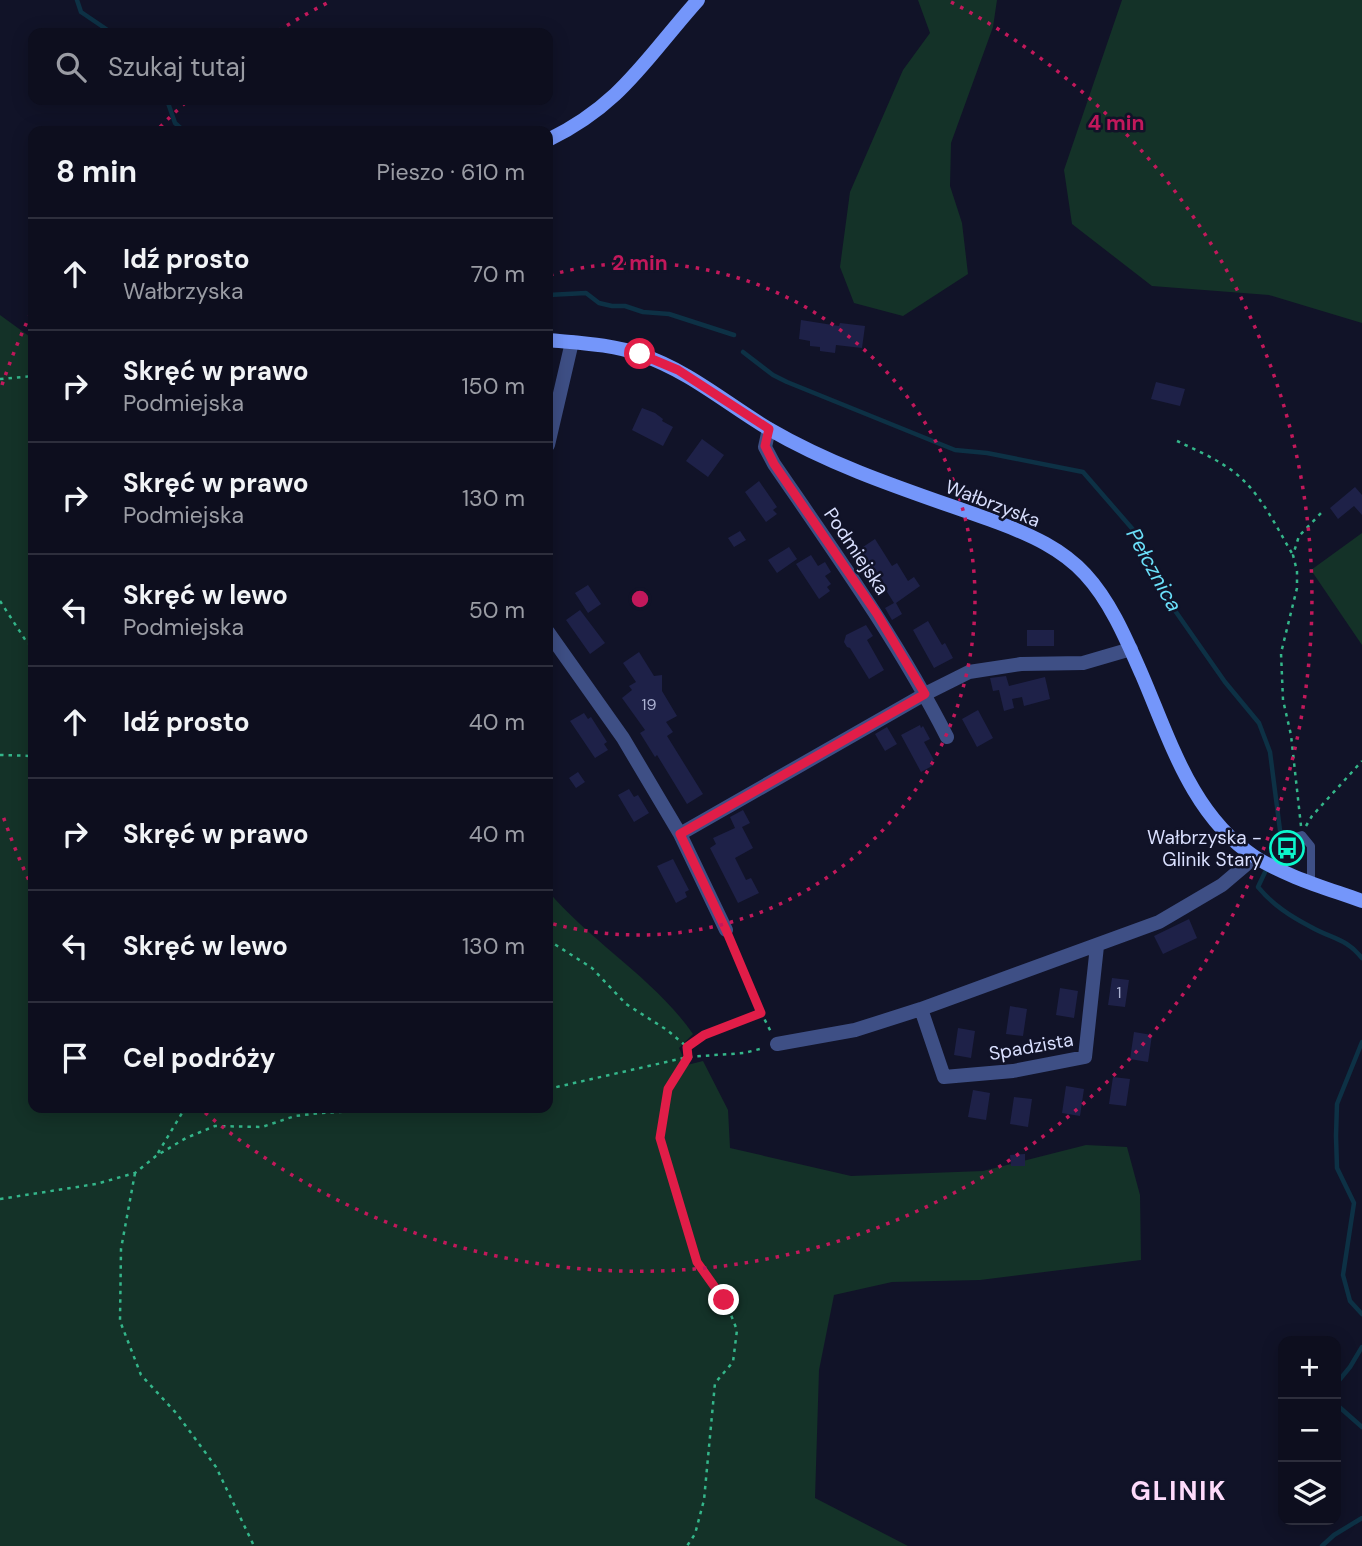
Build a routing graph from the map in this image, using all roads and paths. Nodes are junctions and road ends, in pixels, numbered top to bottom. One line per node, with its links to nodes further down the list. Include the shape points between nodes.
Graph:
1 (698, 0): 2 (main road, via 627,85 575,127)
2 (553, 138)
3 (553, 340): 4 (main road, Wałbrzyska)
4 (572, 342): 7 (street); 8 (main road, Wałbrzyska, via 640,354 678,370)
5 (28, 376): 6 (path)
6 (0, 379)
7 (553, 424)
8 (769, 429): 15 (main road, Wałbrzyska, via 832,461 1050,545 1094,585); 16 (street, Podmiejska, via 765,446 774,464 877,614)
9 (1177, 441): 11 (path, via 1240,477 1266,509)
10 (1323, 511): 11 (path, via 1299,536)
11 (1293, 555): 22 (path, via 1297,588 1281,653)
12 (0, 601): 14 (path)
13 (553, 639): 21 (street, via 623,738)
14 (28, 643)
15 (1131, 649): 16 (street, via 1083,663 1021,664 969,672); 23 (main road, Wałbrzyska, via 1200,802)
16 (925, 694): 17 (street, Podmiejska); 21 (street)
17 (947, 737)
18 (0, 755): 19 (path)
19 (28, 757)
20 (1362, 761): 22 (path, via 1311,816)
21 (680, 834): 27 (street)
22 (1302, 835): 24 (lane, via 1291,838); 25 (lane, via 1311,846)
23 (1257, 858): 24 (main road, Wałbrzyska); 29 (street, via 1223,885 1159,922)
24 (1279, 869): 25 (main road, Wałbrzyska)
25 (1311, 882): 26 (main road, Wałbrzyska)
26 (1362, 901)
27 (726, 930): 31 (path)
28 (553, 943): 33 (path, via 592,968 626,1004)
29 (1097, 946): 30 (street); 30 (street, Spadzista, via 1085,1058 944,1077)
30 (921, 1009): 32 (street, via 855,1030)
31 (761, 1013): 32 (path); 33 (path, via 704,1035)
32 (777, 1044): 34 (path, via 744,1053)
33 (687, 1047): 34 (path)
34 (688, 1057): 35 (path); 42 (path, via 668,1089 660,1138 697,1262 724,1300 737,1330 733,1362 715,1383 704,1500)
35 (553, 1088)
36 (182, 1113): 38 (path)
37 (321, 1113): 38 (path, via 262,1126 215,1126)
38 (156, 1156): 39 (path)
39 (135, 1173): 40 (path); 41 (path, via 121,1249 120,1321 141,1375 216,1467)
40 (0, 1199)
41 (254, 1546)
42 (687, 1546)

